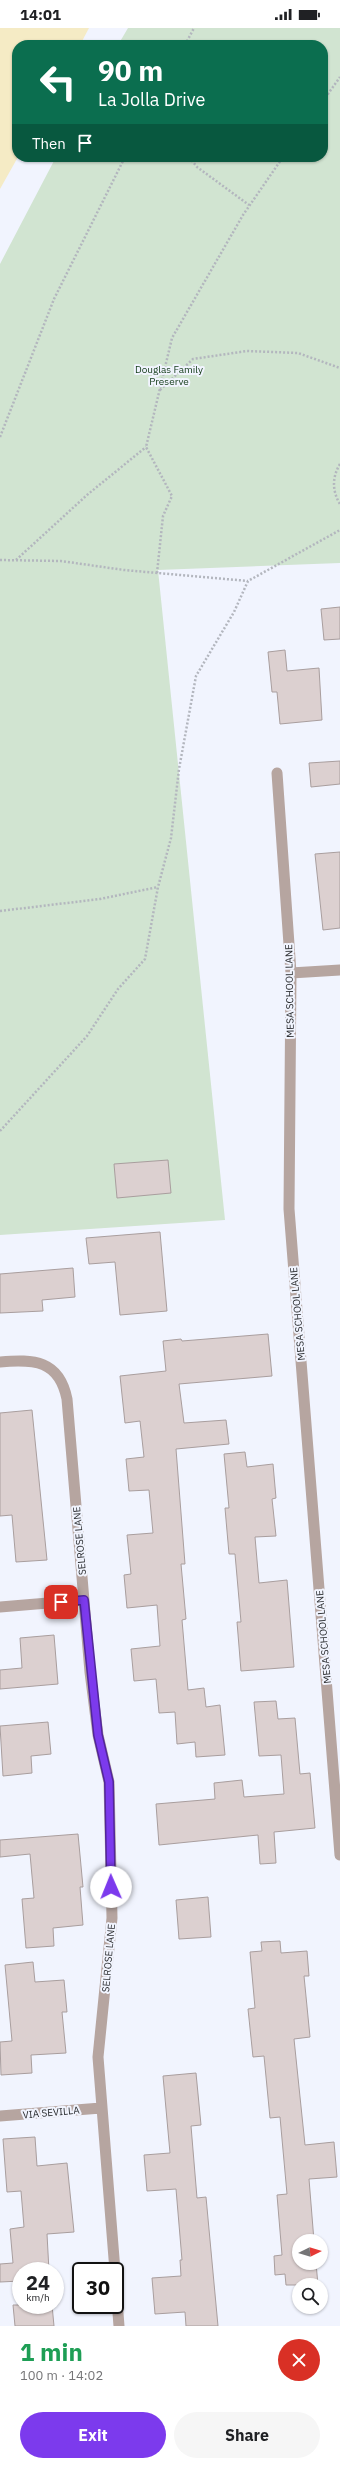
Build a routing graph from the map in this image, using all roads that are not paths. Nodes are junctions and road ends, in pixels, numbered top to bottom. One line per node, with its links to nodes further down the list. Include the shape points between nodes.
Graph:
1 (277, 773): 3 (street, MESA SCHOOL LANE)
2 (340, 970): 3 (street)
3 (291, 973): 7 (street, MESA SCHOOL LANE, via 289,1209)
4 (0, 1362): 5 (street, SELROSE LANE, via 32,1360 43,1364 60,1378 65,1388)
5 (84, 1600): 6 (street); 8 (street, SELROSE LANE, via 98,1735 109,1782 112,1918 98,2057)
6 (0, 1607)
7 (340, 1855)
8 (101, 2108): 9 (street, VIA SEVILLA); 10 (street, SELROSE LANE)
9 (0, 2116)
10 (114, 2262)
11 (118, 2314): 12 (street)
12 (119, 2326)

